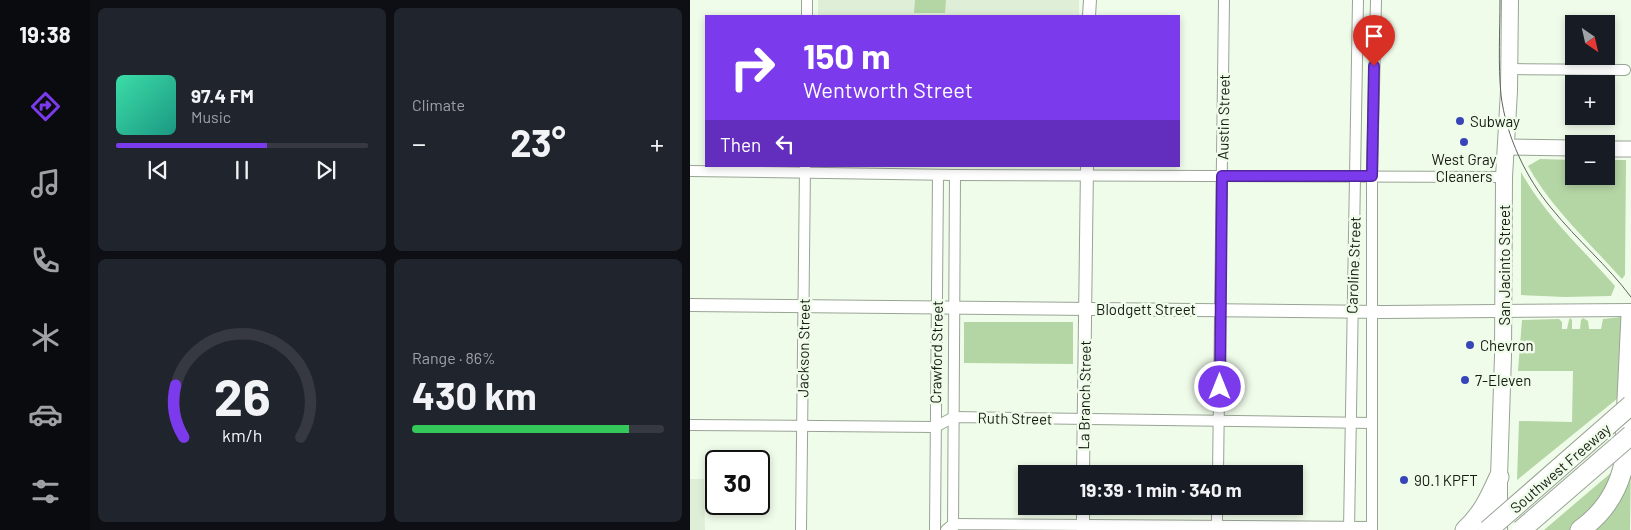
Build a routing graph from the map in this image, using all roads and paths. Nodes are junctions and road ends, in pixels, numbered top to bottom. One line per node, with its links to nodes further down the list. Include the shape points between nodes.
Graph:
1 (807, 0): 7 (street)
2 (1090, 0): 8 (street)
3 (1224, 0): 20 (street, Austin Street)
4 (1358, 0): 21 (street, Caroline Street)
5 (1376, 0): 22 (street, Caroline Street)
6 (1510, 0): 9 (main road, San Jacinto Street)
7 (807, 15)
8 (1089, 15)
9 (1509, 69): 10 (street); 11 (main road, San Jacinto Street)
10 (1625, 70)
11 (1506, 147): 12 (main road); 23 (main road, San Jacinto Street)
12 (1565, 148)
13 (1615, 149): 14 (main road)
14 (1631, 149)
15 (805, 170): 16 (street); 18 (street); 25 (street, Jackson Street)
16 (690, 171)
17 (1087, 171): 19 (street); 20 (street); 28 (street, La Branch Street)
18 (938, 175): 19 (street); 26 (street, Crawford Street)
19 (956, 175): 27 (street, Crawford Street)
20 (1222, 176): 21 (street); 29 (street, Austin Street)
21 (1355, 176): 22 (street); 32 (street, Caroline Street)
22 (1372, 176): 23 (street); 31 (street, Caroline Street)
23 (1504, 177): 33 (main road, San Jacinto Street)
24 (690, 305): 25 (street, Blodgett Street)
25 (804, 305): 26 (street, Blodgett Street); 42 (street, Jackson Street)
26 (936, 306): 27 (street, Blodgett Street); 43 (street, Crawford Street)
27 (955, 306): 28 (street, Blodgett Street); 36 (street, Crawford Street)
28 (1085, 309): 29 (street, Blodgett Street); 37 (street, La Branch Street)
29 (1220, 309): 32 (street, Blodgett Street); 38 (street, Austin Street)
30 (1631, 310): 33 (street, Blodgett Street)
31 (1372, 311): 32 (street, Blodgett Street); 33 (street, Blodgett Street); 40 (street, Caroline Street)
32 (1351, 312): 39 (street, Caroline Street)
33 (1504, 312): 47 (main road, San Jacinto Street)
34 (1631, 315): 60 (highway, via 1621,480 1606,507)
35 (1631, 406): 57 (highway, Southwest Freeway, bridge)
36 (954, 417): 37 (street, Ruth Street); 43 (street, Ruth Street); 50 (street, Crawford Street)
37 (1083, 419): 38 (street, Ruth Street); 45 (street, La Branch Street)
38 (1220, 421): 39 (street, Ruth Street); 46 (street, Austin Street)
39 (1350, 422): 40 (street, Ruth Street); 52 (street, Caroline Street)
40 (1372, 423): 53 (street, Caroline Street)
41 (690, 425): 42 (street, Ruth Street)
42 (802, 427): 43 (street, Ruth Street); 54 (street, Jackson Street)
43 (934, 427): 55 (street, Crawford Street)
44 (1631, 435): 59 (highway, Southwest Freeway, bridge)
45 (1083, 465)
46 (1218, 465)
47 (1499, 477): 56 (highway, via 1487,505); 58 (main road, San Jacinto Street)
48 (1217, 515): 51 (street)
49 (1083, 527): 50 (street); 51 (street)
50 (951, 528)
51 (1217, 528): 52 (street)
52 (1349, 528): 53 (street)
53 (1372, 528)
54 (801, 530)
55 (935, 530)
56 (1465, 530)
57 (1488, 530)
58 (1499, 530)
59 (1521, 530)
60 (1580, 530)

